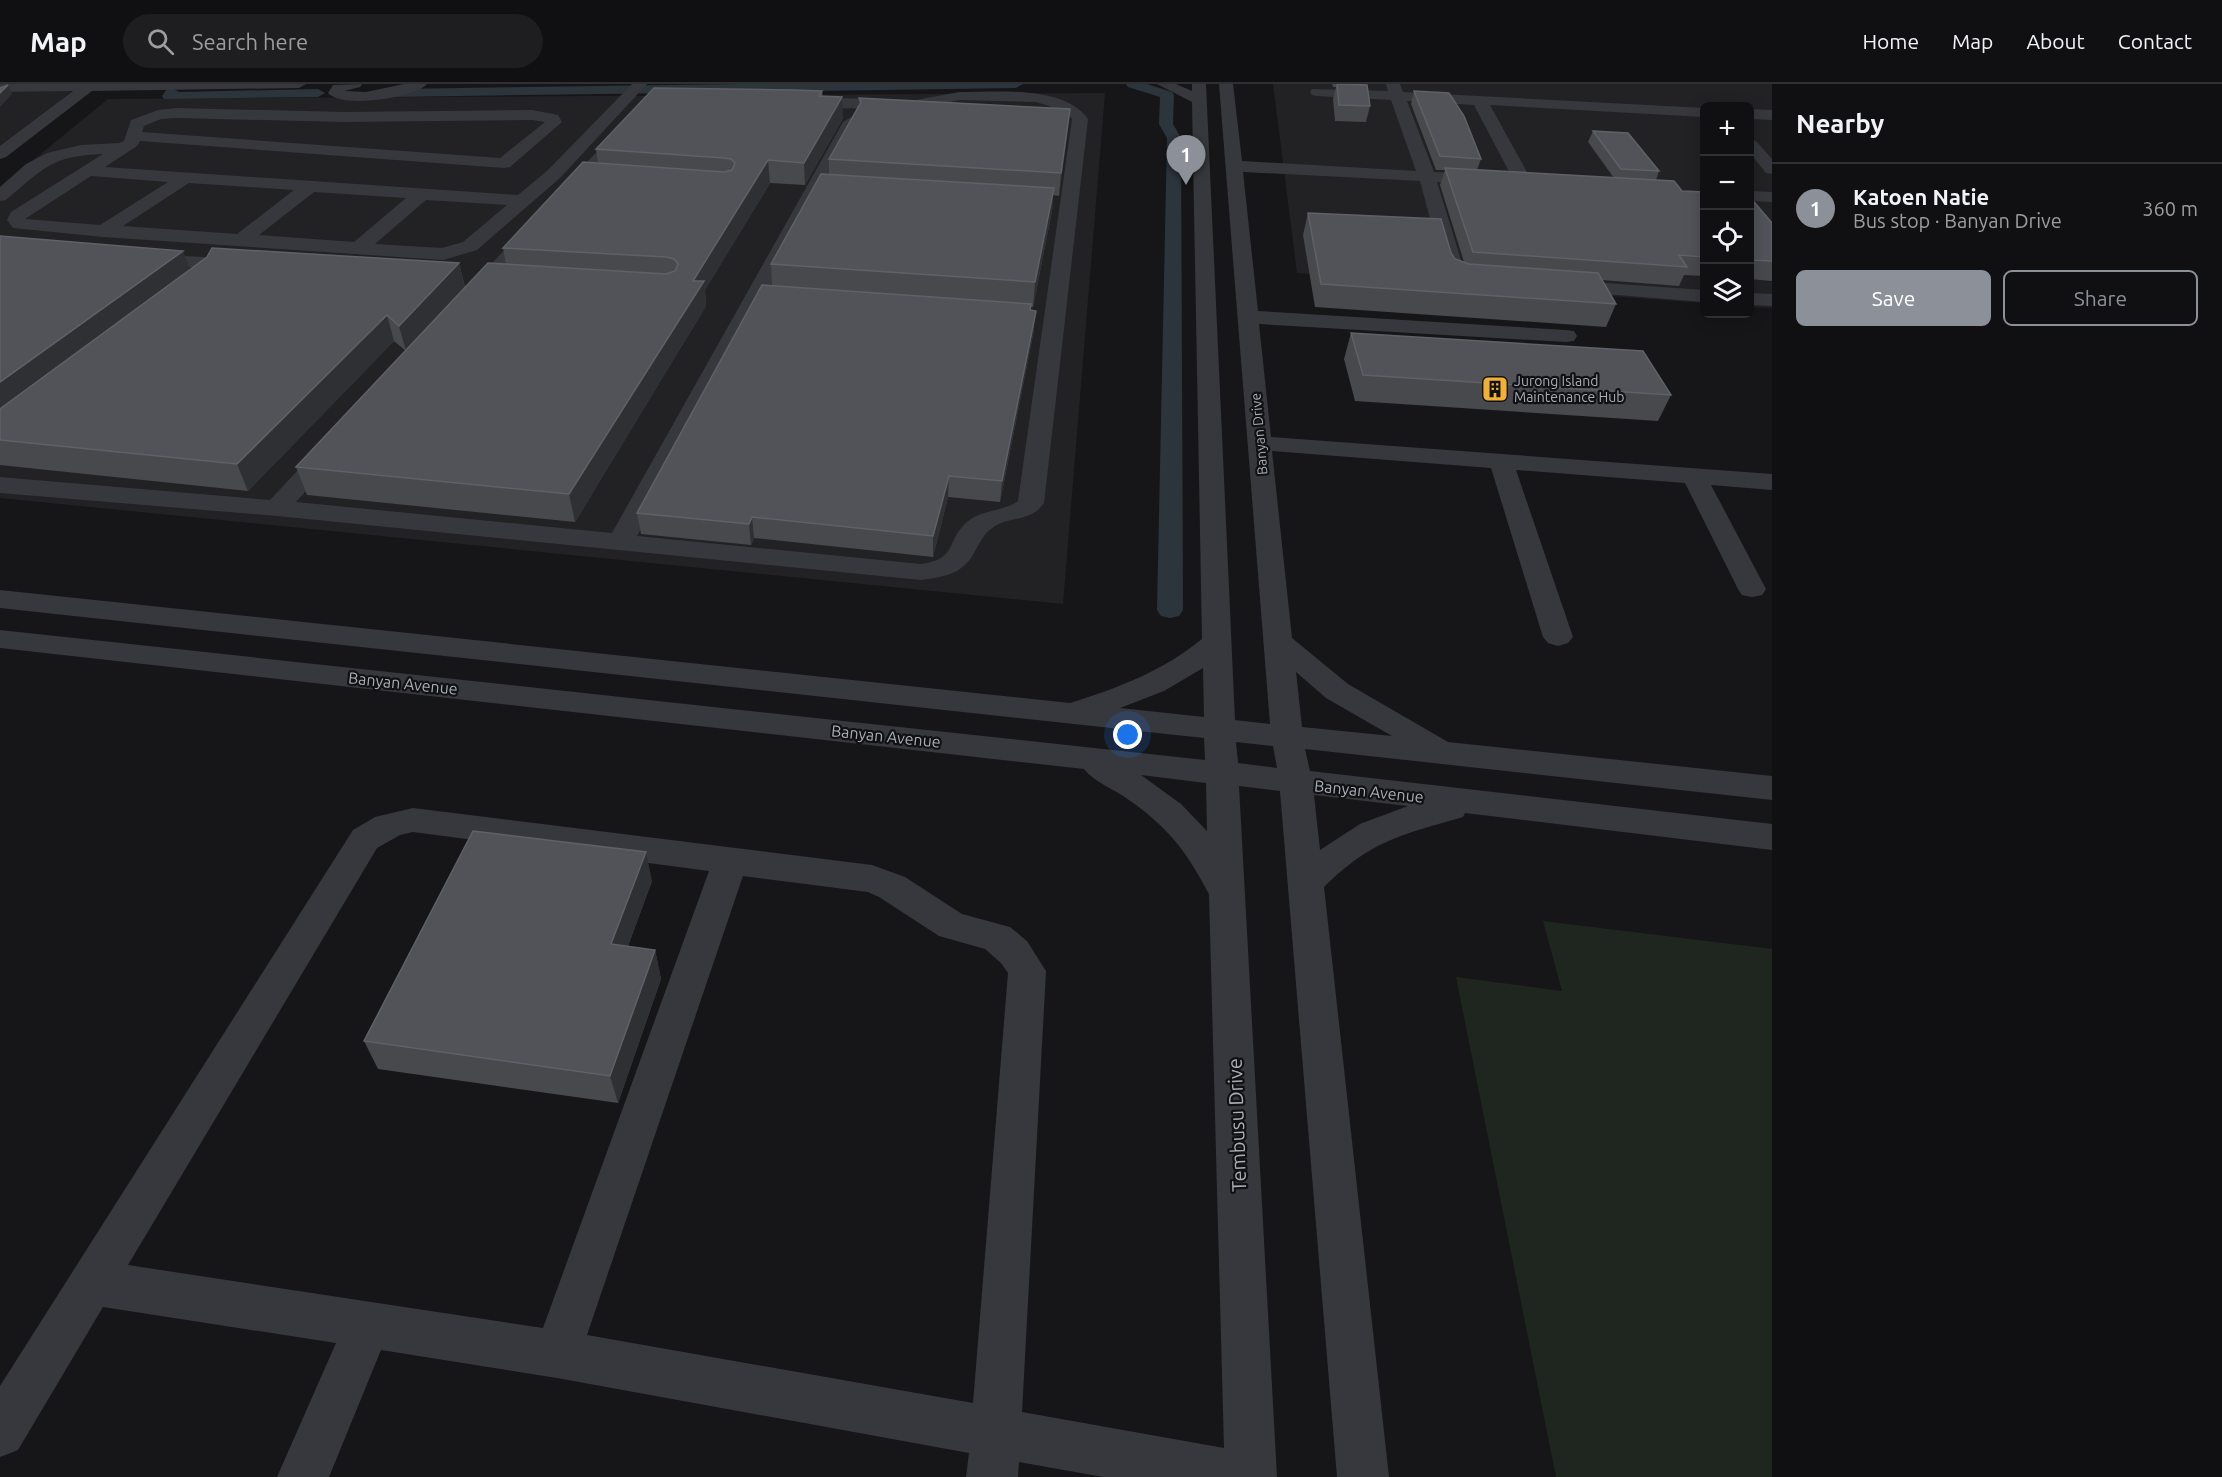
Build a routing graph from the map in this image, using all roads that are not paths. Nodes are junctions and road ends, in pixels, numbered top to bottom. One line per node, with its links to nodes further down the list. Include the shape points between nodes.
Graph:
1 (259, 84): 2 (street); 7 (street)
2 (300, 84)
3 (355, 84): 15 (street, via 338,87 335,93)
4 (420, 84): 15 (street)
5 (1164, 84): 12 (street)
6 (1226, 84): 29 (street, Banyan Drive)
7 (88, 87): 8 (street); 28 (street)
8 (0, 88)
9 (636, 88): 33 (street)
10 (1395, 90): 13 (street); 16 (street); 35 (street)
11 (1558, 91): 18 (street)
12 (1199, 92): 78 (street)
13 (1317, 93)
14 (798, 94): 17 (street); 49 (street, via 916,105 959,96 1037,98 1058,103 1072,109 1080,119)
15 (370, 95): 22 (street)
16 (1479, 100): 18 (street); 38 (street)
17 (776, 102)
18 (1568, 105): 19 (street)
19 (1700, 112)
20 (1754, 114): 21 (street)
21 (1772, 115)
22 (344, 117): 25 (street, via 177,113 137,123); 30 (street, via 553,118 554,122)
23 (635, 120): 34 (street)
24 (851, 122): 41 (street)
25 (135, 136): 26 (street); 30 (street)
26 (122, 148): 32 (street); 44 (street, via 56,155 42,161)
27 (1754, 149): 31 (street)
28 (0, 154)
29 (1234, 166): 35 (street); 63 (street, Banyan Drive)
30 (517, 168): 33 (street)
31 (1772, 169)
32 (87, 171): 36 (street); 50 (street, via 16,220 20,224)
33 (554, 174): 34 (street); 47 (street)
34 (582, 177): 37 (street); 56 (street)
35 (1427, 177): 38 (street); 55 (street)
36 (185, 178): 40 (street); 50 (street)
37 (604, 179)
38 (1524, 183): 39 (street)
39 (1546, 184)
40 (311, 186): 43 (street); 51 (street)
41 (815, 188): 42 (street); 72 (street, via 767,296)
42 (838, 189)
43 (422, 194): 47 (street); 52 (street)
44 (0, 196)
45 (1754, 196): 46 (street)
46 (1772, 197)
47 (523, 201): 52 (street, via 470,246 457,252)
48 (1046, 202): 49 (street)
49 (1070, 204): 72 (street, via 1043,316 1031,503 1025,510 979,525 955,564 940,571 921,572)
50 (103, 231): 51 (street)
51 (240, 241): 52 (street)
52 (357, 249)
53 (266, 266): 57 (street, via 127,261 205,268 208,276)
54 (465, 278): 56 (street)
55 (1460, 278)
56 (500, 279): 62 (street)
57 (198, 283)
58 (1540, 285): 59 (street)
59 (1700, 296)
60 (1754, 299): 61 (street)
61 (1772, 300)
62 (456, 314)
63 (1248, 317): 64 (street); 66 (street, Banyan Drive)
64 (1566, 336)
65 (350, 429): 71 (street)
66 (1260, 443): 67 (street); 77 (street, Banyan Drive)
67 (1501, 462): 68 (street); 75 (street)
68 (1694, 476): 69 (street); 73 (street)
69 (1772, 482)
70 (0, 485): 71 (street)
71 (277, 508): 72 (street)
72 (620, 542)
73 (1752, 589)
74 (0, 599): 79 (street)
75 (1558, 637)
76 (0, 639): 83 (street, Banyan Avenue)
77 (1278, 641): 81 (street, Banyan Drive); 82 (street, via 1337,691)
78 (1217, 642): 79 (street, via 1169,677); 80 (street)
79 (1068, 714): 80 (street)
80 (1220, 730): 81 (street); 84 (street)
81 (1287, 737): 82 (street); 85 (street, Banyan Drive)
82 (1448, 754): 86 (street)
83 (1086, 758): 84 (street, Banyan Avenue); 91 (street, via 1139,788 1178,819 1205,852)
84 (1223, 773): 85 (street, Banyan Avenue); 91 (street, Tembusu Drive)
85 (1296, 783): 87 (street, Banyan Avenue); 90 (street)
86 (1772, 788)
87 (1477, 803): 88 (street, Banyan Avenue); 90 (street, via 1416,815 1369,832 1332,857)
88 (1772, 837)
89 (730, 861): 92 (street, via 413,820 379,828 365,839); 94 (street); 96 (street, via 872,879 892,887 951,926 997,937 1027,971)
90 (1306, 883): 100 (street)
91 (1227, 896): 99 (street, Tembusu Drive)
92 (92, 1282): 93 (street); 95 (street)
93 (368, 1325): 94 (street); 97 (street)
94 (557, 1354): 96 (street)
95 (0, 1432)
96 (994, 1455): 98 (street)
97 (303, 1477)
98 (1245, 1477)
99 (1251, 1477)
100 (1363, 1477)

